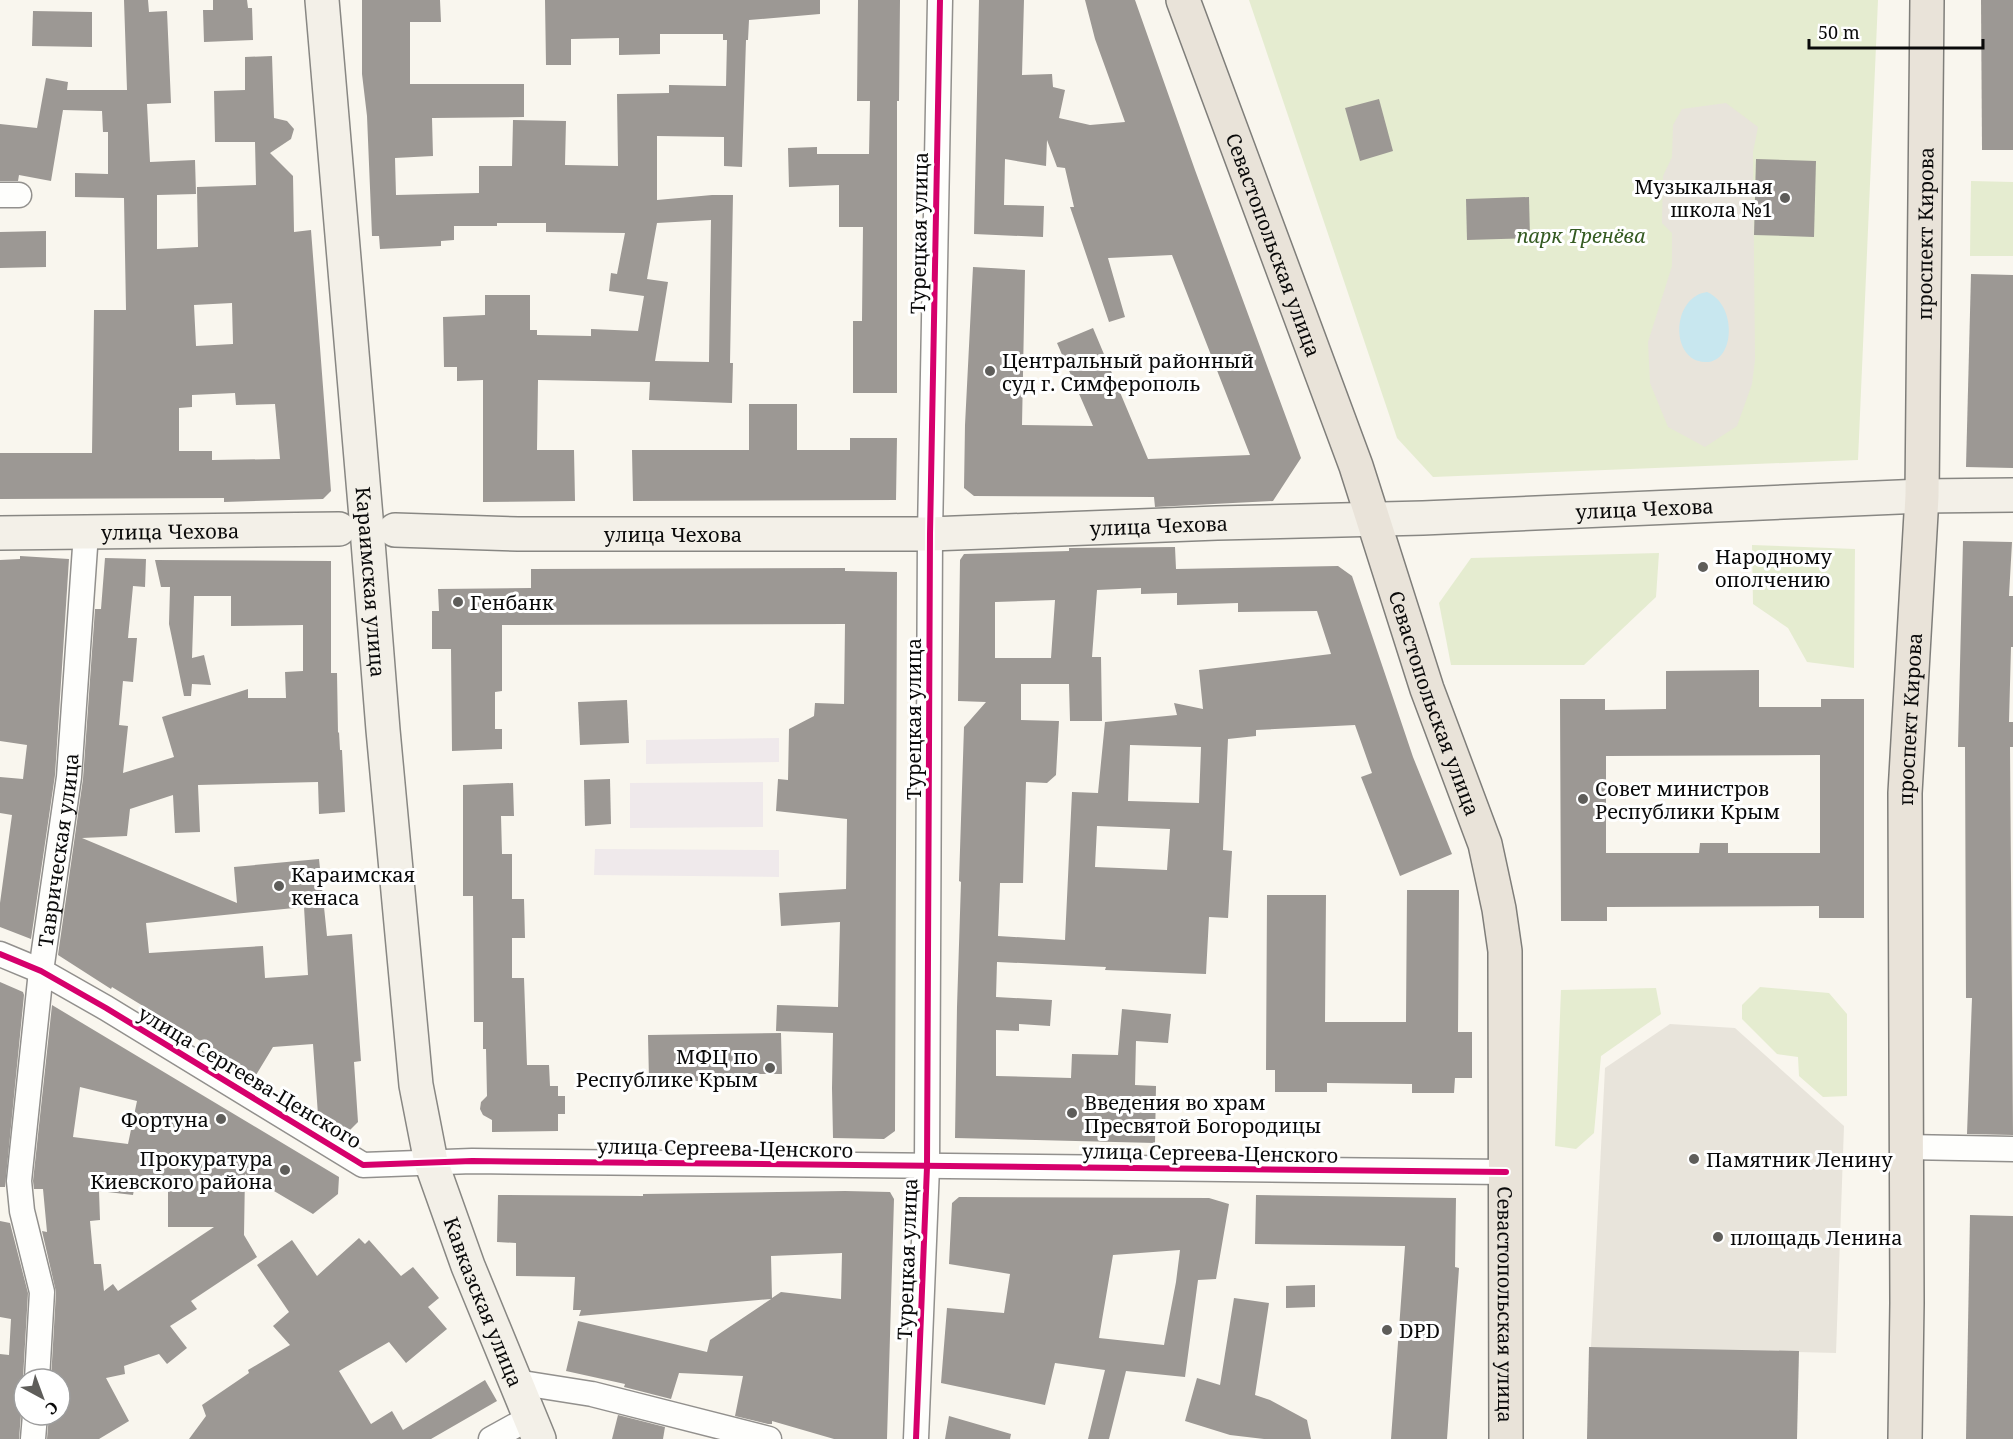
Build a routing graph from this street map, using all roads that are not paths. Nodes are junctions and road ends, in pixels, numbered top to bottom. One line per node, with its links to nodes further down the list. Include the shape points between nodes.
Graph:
1 (322, 0): 17 (main road, Караимская улица, via 382,730 417,1085)
2 (940, 0): 12 (street, Турецкая улица)
3 (1183, 0): 7 (main road, Севастопольская улица)
4 (1927, 0): 6 (main road, проспект Кирова)
5 (2013, 495): 6 (main road, улица Чехова)
6 (1922, 496): 7 (main road, улица Чехова); 15 (main road, проспект Кирова, via 1905,793)
7 (1375, 520): 12 (main road, улица Чехова); 19 (main road, Севастопольская улица, via 1427,689 1485,844 1499,909 1505,951)
8 (339, 529): 11 (main road, улица Чехова)
9 (395, 530): 12 (main road, улица Чехова, via 518,534)
10 (0, 533): 11 (main road, улица Чехова)
11 (86, 533): 14 (street, Таврическая улица, via 69,777)
12 (930, 534): 18 (street, Турецкая улица)
13 (0, 954): 14 (street, улица Сергеева-Ценского)
14 (41, 971): 17 (street, улица Сергеева-Ценского, via 363,1165); 20 (street, Таврическая улица, via 19,1181 22,1211 42,1292)
15 (1906, 1147): 16 (street); 27 (main road, проспект Кирова)
16 (2013, 1149)
17 (431, 1162): 18 (street, улица Сергеева-Ценского); 21 (main road, Кавказская улица)
18 (927, 1167): 19 (street, улица Сергеева-Ценского); 25 (street, Турецкая улица)
19 (1506, 1172): 26 (main road, Севастопольская улица)
20 (38, 1367)
21 (516, 1382): 22 (main road, Кавказская улица); 24 (street, via 592,1394)
22 (535, 1428): 23 (street)
23 (491, 1439)
24 (769, 1439)
25 (916, 1439)
26 (1506, 1439)
27 (1905, 1439)

